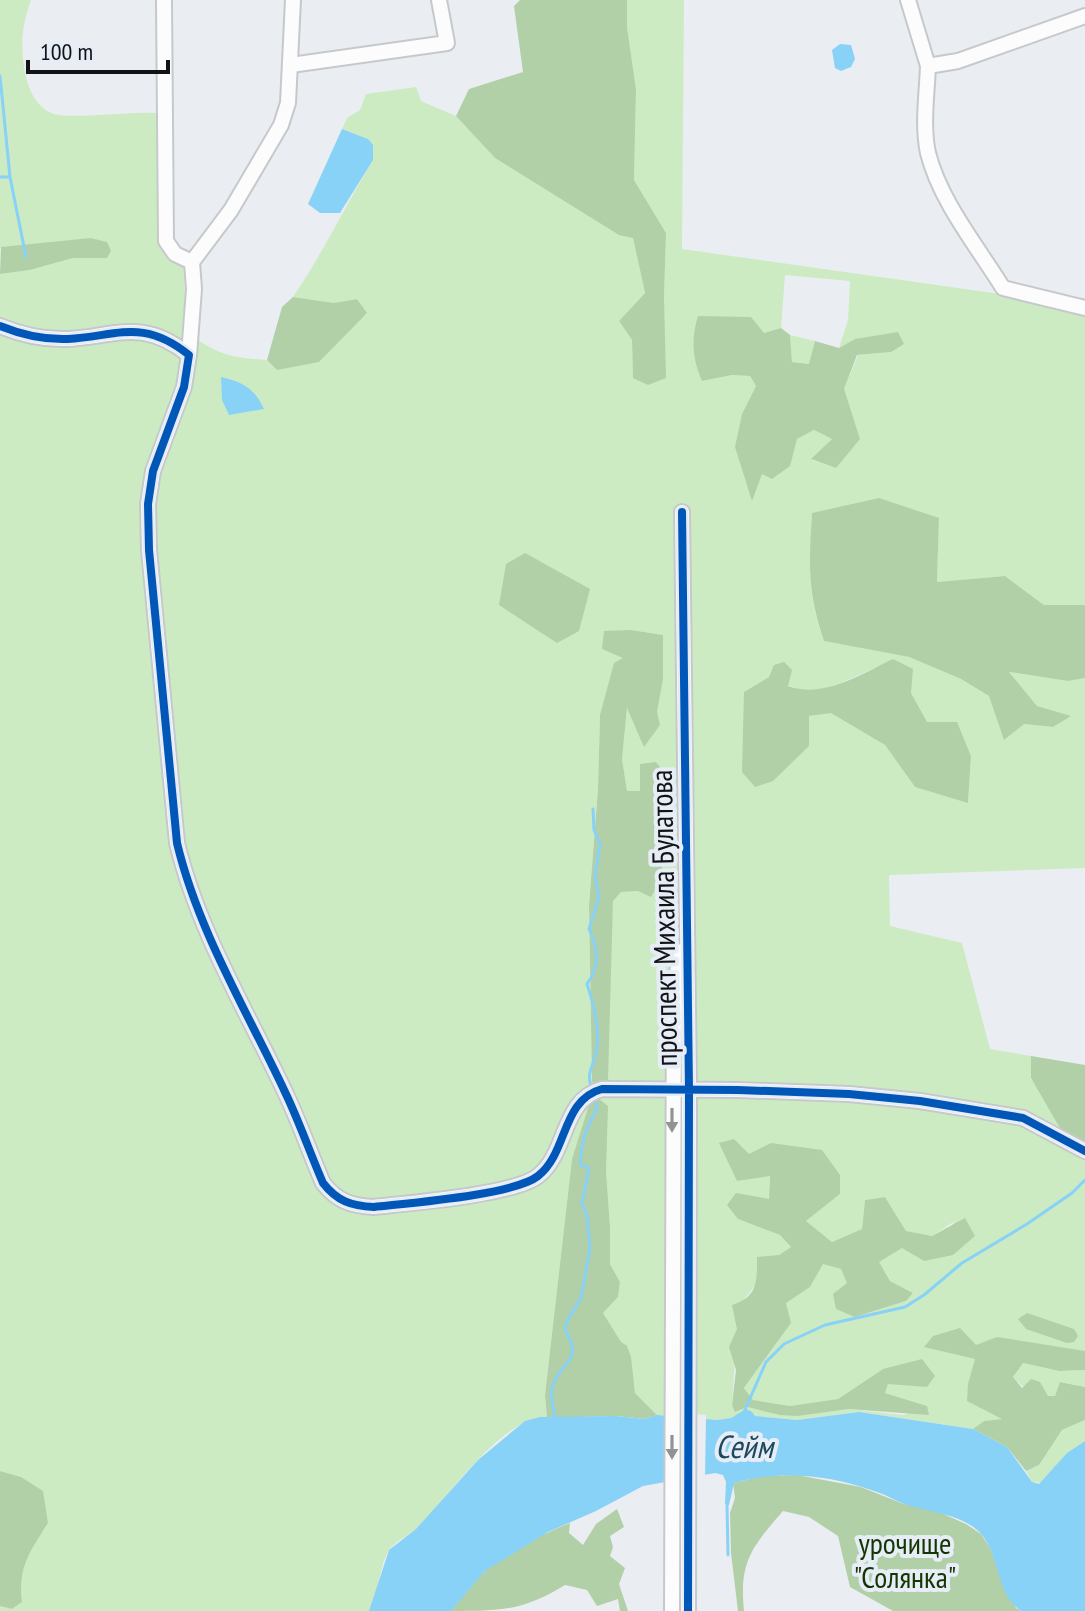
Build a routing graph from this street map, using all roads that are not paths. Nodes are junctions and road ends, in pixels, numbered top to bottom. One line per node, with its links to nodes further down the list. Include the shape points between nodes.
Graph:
1 (164, 0): 8 (street, via 166,241 175,254)
2 (293, 0): 6 (street)
3 (439, 0): 6 (street, via 447,43)
4 (908, 0): 7 (street)
5 (1085, 16): 7 (street, via 958,61)
6 (291, 65): 8 (street, via 281,125 231,210)
7 (928, 66): 9 (street, via 926,140 934,171 1003,288)
8 (192, 262): 11 (street)
9 (1085, 308)
10 (0, 326): 11 (street, via 48,339 131,330)
11 (189, 355): 14 (street, via 148,504 177,843 184,874 323,1183 356,1207 521,1186 545,1170 583,1097 602,1089)
12 (682, 512): 13 (street, проспект Михаила Булатова)
13 (687, 931): 14 (street, проспект Михаила Булатова, via 674,985); 15 (street, проспект Михаила Булатова)
14 (672, 1089): 15 (street); 17 (street, проспект Михаила Булатова, one-way to 17)
15 (689, 1090): 16 (street, via 920,1101 1023,1118); 17 (street, проспект Михаила Булатова)
16 (1085, 1151)
17 (680, 1377): 18 (street, проспект Михаила Булатова, one-way to 18); 19 (street, проспект Михаила Булатова)
18 (672, 1611)
19 (688, 1611)

